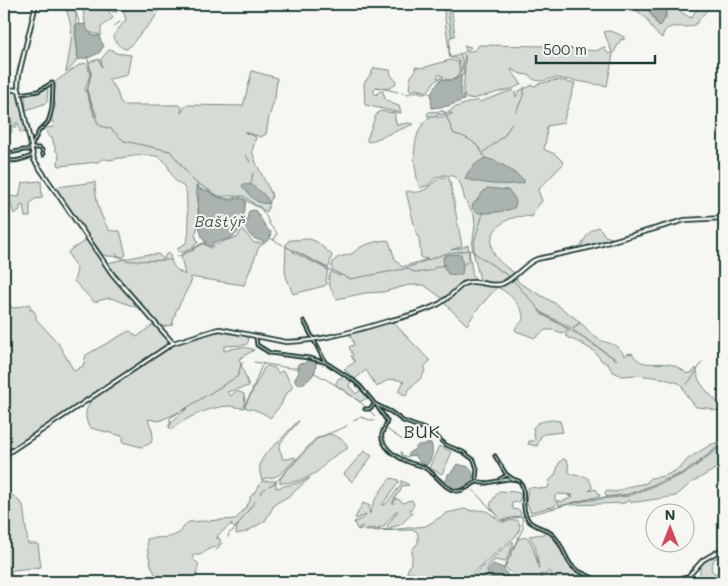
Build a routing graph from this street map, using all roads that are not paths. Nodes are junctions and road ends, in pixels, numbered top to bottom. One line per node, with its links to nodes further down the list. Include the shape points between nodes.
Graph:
1 (36, 4): 3 (street, via 19,74)
2 (4, 89): 3 (street)
3 (18, 92): 4 (street); 4 (street, via 34,93 53,84 48,122 39,131)
4 (31, 149): 5 (street); 6 (street, via 40,148); 7 (street)
5 (4, 154)
6 (43, 154)
7 (32, 156): 8 (street, via 21,161); 13 (street, via 113,275)
8 (4, 160)
9 (724, 218): 12 (street, via 685,220 537,259 502,284 467,282 441,302 419,312 339,335)
10 (304, 321): 12 (street)
11 (256, 336): 12 (street, via 286,342); 13 (street, via 220,329); 14 (street, via 257,345 270,353)
12 (314, 338): 14 (street)
13 (173, 343): 18 (street, via 15,448)
14 (325, 362): 15 (street, via 353,380)
15 (375, 404): 16 (street); 22 (street, via 430,431 450,447 466,454 474,460); 22 (street, via 387,421 381,434 393,454 426,468 454,490 461,491)
16 (367, 409)
17 (495, 456): 19 (street)
18 (4, 461)
19 (507, 474): 20 (street); 21 (street)
20 (499, 480): 21 (street); 22 (street, via 483,484)
21 (513, 480): 24 (street, via 523,486 528,520 553,535 572,566)
22 (478, 481)
23 (724, 548): 25 (street, via 703,560)
24 (598, 582)
25 (684, 582)

